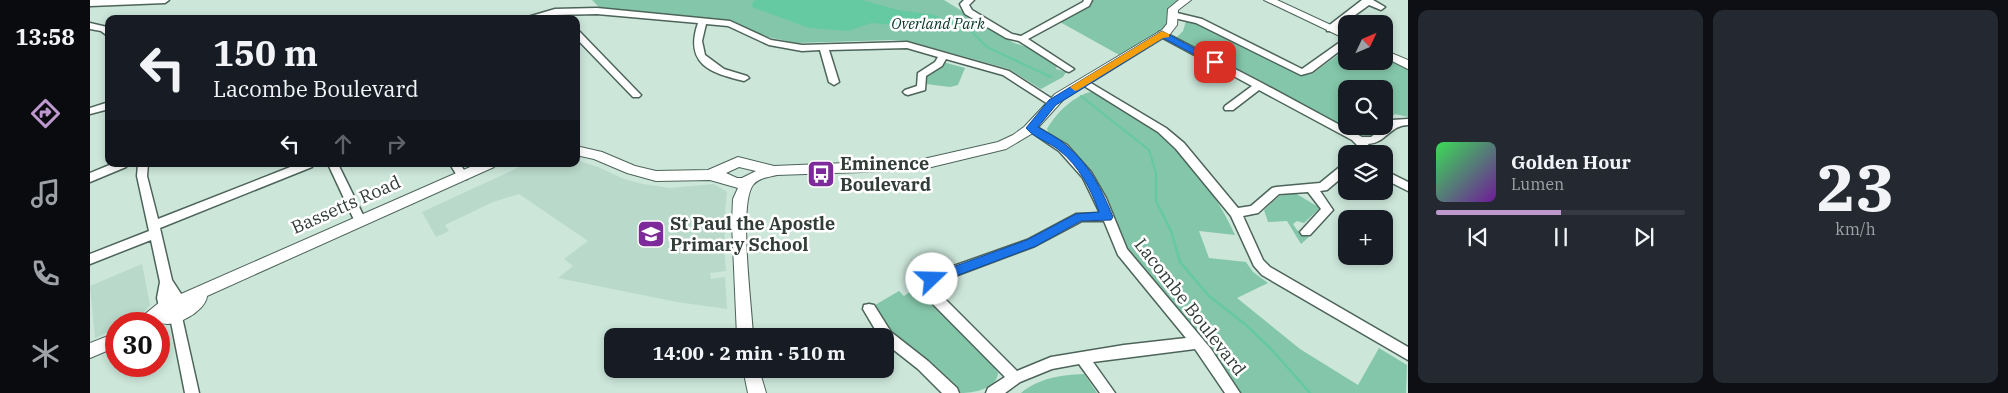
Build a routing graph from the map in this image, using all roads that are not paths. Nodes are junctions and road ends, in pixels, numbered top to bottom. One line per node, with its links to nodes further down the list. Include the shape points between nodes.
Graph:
1 (165, 0): 7 (street)
2 (970, 0): 18 (street, via 963,6 968,12 1009,36)
3 (1088, 0): 18 (street)
4 (1186, 0): 9 (street)
5 (1269, 0): 13 (street)
6 (1367, 0): 8 (street); 13 (street)
7 (90, 3)
8 (1381, 6)
9 (1173, 12): 16 (street, via 1172,25); 20 (street, via 1199,21 1301,72 1309,70)
10 (562, 15): 11 (street, via 597,10)
11 (703, 21): 19 (street, via 730,24 779,44); 25 (street, via 697,42 702,56 721,71)
12 (90, 26): 14 (street)
13 (1330, 29): 15 (street)
14 (105, 30)
15 (1338, 32)
16 (1162, 34): 27 (street); 28 (street)
17 (580, 38): 30 (street)
18 (1022, 38): 24 (street)
19 (824, 48): 21 (street, via 898,44); 26 (street)
20 (1338, 48)
21 (944, 55): 29 (street, via 940,64 921,75 922,88); 31 (street, via 1006,73)
22 (1393, 58): 23 (street)
23 (1408, 65)
24 (1069, 69)
25 (744, 78)
26 (834, 82)
27 (1084, 82): 31 (street); 53 (street, via 1172,137)
28 (1259, 86): 33 (street); 37 (street)
29 (908, 92)
30 (636, 95)
31 (1052, 102): 36 (street)
32 (105, 106): 34 (street)
33 (1229, 108)
34 (90, 111)
35 (1408, 122): 37 (street, via 1396,122 1374,140)
36 (1032, 128): 47 (street, via 1001,146 931,163 831,166); 54 (street, Lacombe Boulevard, via 1063,148 1087,175 1096,188)
37 (1361, 141): 38 (street)
38 (1363, 145)
39 (580, 151): 47 (street, via 650,175)
40 (129, 167): 46 (street)
41 (134, 167): 56 (street)
42 (301, 167): 56 (street)
43 (334, 167): 55 (street)
44 (474, 167): 45 (street, Bassetts Road)
45 (459, 170): 55 (street, Bassetts Road)
46 (109, 171): 49 (street)
47 (740, 175): 61 (street)
48 (1338, 175): 52 (street, via 1327,185)
49 (90, 178)
50 (1393, 179): 51 (street)
51 (1408, 187)
52 (1312, 189): 53 (street, via 1276,191 1254,210); 57 (street, via 1327,210)
53 (1235, 213): 65 (street, via 1258,262 1266,271)
54 (1107, 217): 62 (street, Lacombe Boulevard, via 1122,252); 68 (street, via 1074,219 1031,243 921,283)
55 (360, 221): 60 (street, Bassetts Road, via 219,284)
56 (154, 229): 58 (street); 60 (street, via 166,282 163,298)
57 (1306, 232)
58 (90, 259)
59 (869, 309): 69 (street, via 890,341)
60 (172, 310): 70 (street)
61 (745, 328)
62 (1198, 343): 66 (street); 76 (street, Lacombe Boulevard)
63 (105, 345): 64 (street)
64 (90, 351)
65 (1408, 354)
66 (1082, 358): 68 (street, via 1051,363); 75 (street)
67 (753, 378): 71 (street)
68 (1015, 378): 74 (street)
69 (937, 380): 72 (street); 73 (street)
70 (192, 393)
71 (757, 393)
72 (945, 393)
73 (952, 393)
74 (993, 393)
75 (1108, 393)
76 (1233, 393)

